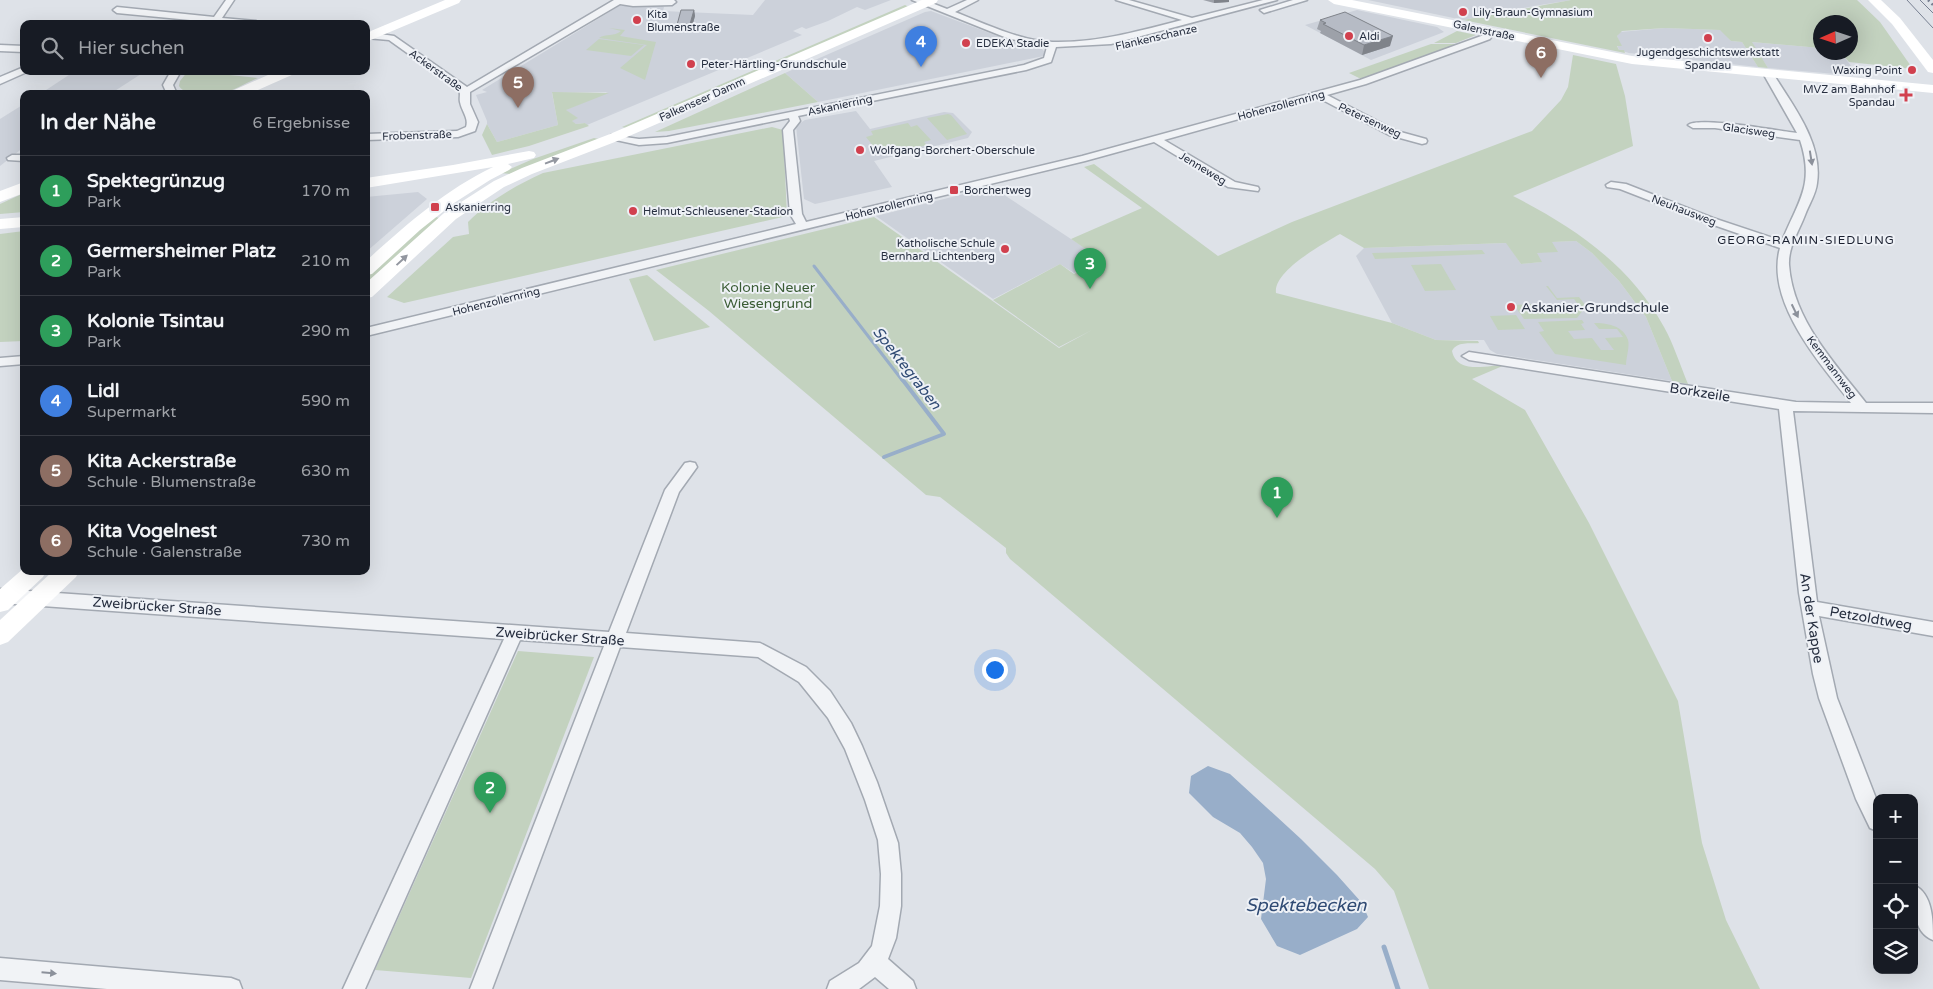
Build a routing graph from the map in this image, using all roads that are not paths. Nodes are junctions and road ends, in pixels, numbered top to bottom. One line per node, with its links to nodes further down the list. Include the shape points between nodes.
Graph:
1 (128, 0): 16 (street, via 117,10)
2 (230, 0): 19 (street)
3 (455, 0): 23 (main road)
4 (620, 0): 12 (street, via 640,3); 38 (street)
5 (909, 0): 43 (main road, Falkenseer Damm)
6 (974, 0): 15 (street)
7 (1120, 0): 20 (street)
8 (1273, 0): 20 (street, Flankenschanze)
9 (1303, 0): 21 (street, Flankenschanze)
10 (1334, 0): 22 (main road, Galenstraße)
11 (1874, 0): 29 (main road, via 1896,21)
12 (672, 1): 14 (street)
13 (924, 1): 15 (street, Flankenschanze); 43 (main road, Falkenseer Damm)
14 (670, 12)
15 (947, 12): 25 (street, Flankenschanze, via 1010,36)
16 (173, 15): 17 (street); 18 (street)
17 (162, 20)
18 (203, 20)
19 (216, 20)
20 (1194, 21): 21 (street, Flankenschanze); 26 (street, Flankenschanze)
21 (1204, 26): 26 (street, Flankenschanze)
22 (1491, 32): 31 (main road, Galenstraße, via 1620,58); 39 (street, Hohenzollernring, via 1479,40)
23 (370, 35)
24 (370, 36): 38 (street, Ackerstraße, via 392,38)
25 (1052, 45): 26 (street, Flankenschanze, via 1078,49); 40 (street, Askanierring, via 1048,60 1026,67)
26 (1106, 45)
27 (0, 48): 28 (street)
28 (20, 48)
29 (1933, 69)
30 (20, 72): 34 (street)
31 (1769, 74): 37 (main road, Galenstraße); 45 (street, Kemmannweg)
32 (174, 75): 35 (street, via 168,85)
33 (279, 75): 36 (main road)
34 (0, 80)
35 (170, 90)
36 (245, 90)
37 (1933, 90)
38 (465, 91): 42 (street, Ackerstraße, via 465,104 473,122)
39 (1320, 95): 46 (street, Hohenzollernring); 47 (street, Petersenweg, via 1393,133)
40 (792, 115): 43 (street, Askanierring, via 654,142 639,142); 64 (street, via 795,121 788,130 796,214)
41 (1693, 125): 45 (street, Glacisweg, via 1715,125)
42 (468, 131): 44 (street, Frobenstraße, via 449,135)
43 (608, 134): 48 (main road, Falkenseer Damm); 52 (main road, Falkenseer Damm, one-way to 43, via 527,171)
44 (370, 137)
45 (1804, 138): 65 (street, Kemmannweg, one-way to 65, via 1811,153 1812,182)
46 (1156, 139): 58 (street, Jenneweg, via 1232,185); 64 (street, Hohenzollernring)
47 (1422, 141)
48 (529, 156): 51 (main road); 52 (main road)
49 (12, 158): 50 (street)
50 (20, 158)
51 (453, 170): 52 (main road, via 475,171); 53 (main road)
52 (493, 180): 54 (main road); 61 (main road)
53 (370, 182)
54 (470, 183): 57 (main road, via 425,182); 60 (main road)
55 (1611, 184): 65 (street, Neuhausweg)
56 (20, 189): 59 (main road)
57 (370, 189)
58 (1254, 190)
59 (0, 197)
60 (447, 199): 61 (main road); 66 (main road)
61 (466, 204): 67 (main road, one-way to 61)
62 (20, 222): 63 (main road)
63 (0, 224)
64 (803, 227): 68 (street, Hohenzollernring)
65 (1786, 246): 74 (street, Kemmannweg, one-way to 74, via 1784,264 1791,303 1814,345)
66 (370, 266)
67 (370, 289)
68 (370, 331)
69 (1470, 356): 73 (street, Borkzeile)
70 (20, 360): 71 (street)
71 (5, 361): 72 (street)
72 (0, 374)
73 (1785, 405): 74 (street, Borkzeile); 81 (street, An der Kappe)
74 (1862, 407): 75 (street, Borkzeile)
75 (1933, 408)
76 (690, 467): 85 (street, via 672,490)
77 (30, 575): 79 (main road)
78 (64, 575): 80 (main road)
79 (3, 598): 80 (street, Zweibrücker Straße)
80 (40, 598): 83 (street, Zweibrücker Straße); 84 (main road)
81 (1809, 607): 82 (street, Petzoldtweg); 86 (street, An der Kappe, via 1828,698)
82 (1933, 630)
83 (514, 633): 85 (street, Zweibrücker Straße); 92 (street)
84 (0, 635)
85 (614, 640): 89 (street, Zweibrücker Straße, via 760,650 786,663 811,682 842,724 870,788 889,846 890,911 887,932); 93 (street)
86 (1873, 814)
87 (1918, 902): 88 (street)
88 (1933, 930)
89 (875, 962): 94 (street); 95 (street)
90 (0, 969): 91 (street, one-way to 91)
91 (231, 989)
92 (354, 989)
93 (481, 989)
94 (838, 989)
95 (905, 989)

